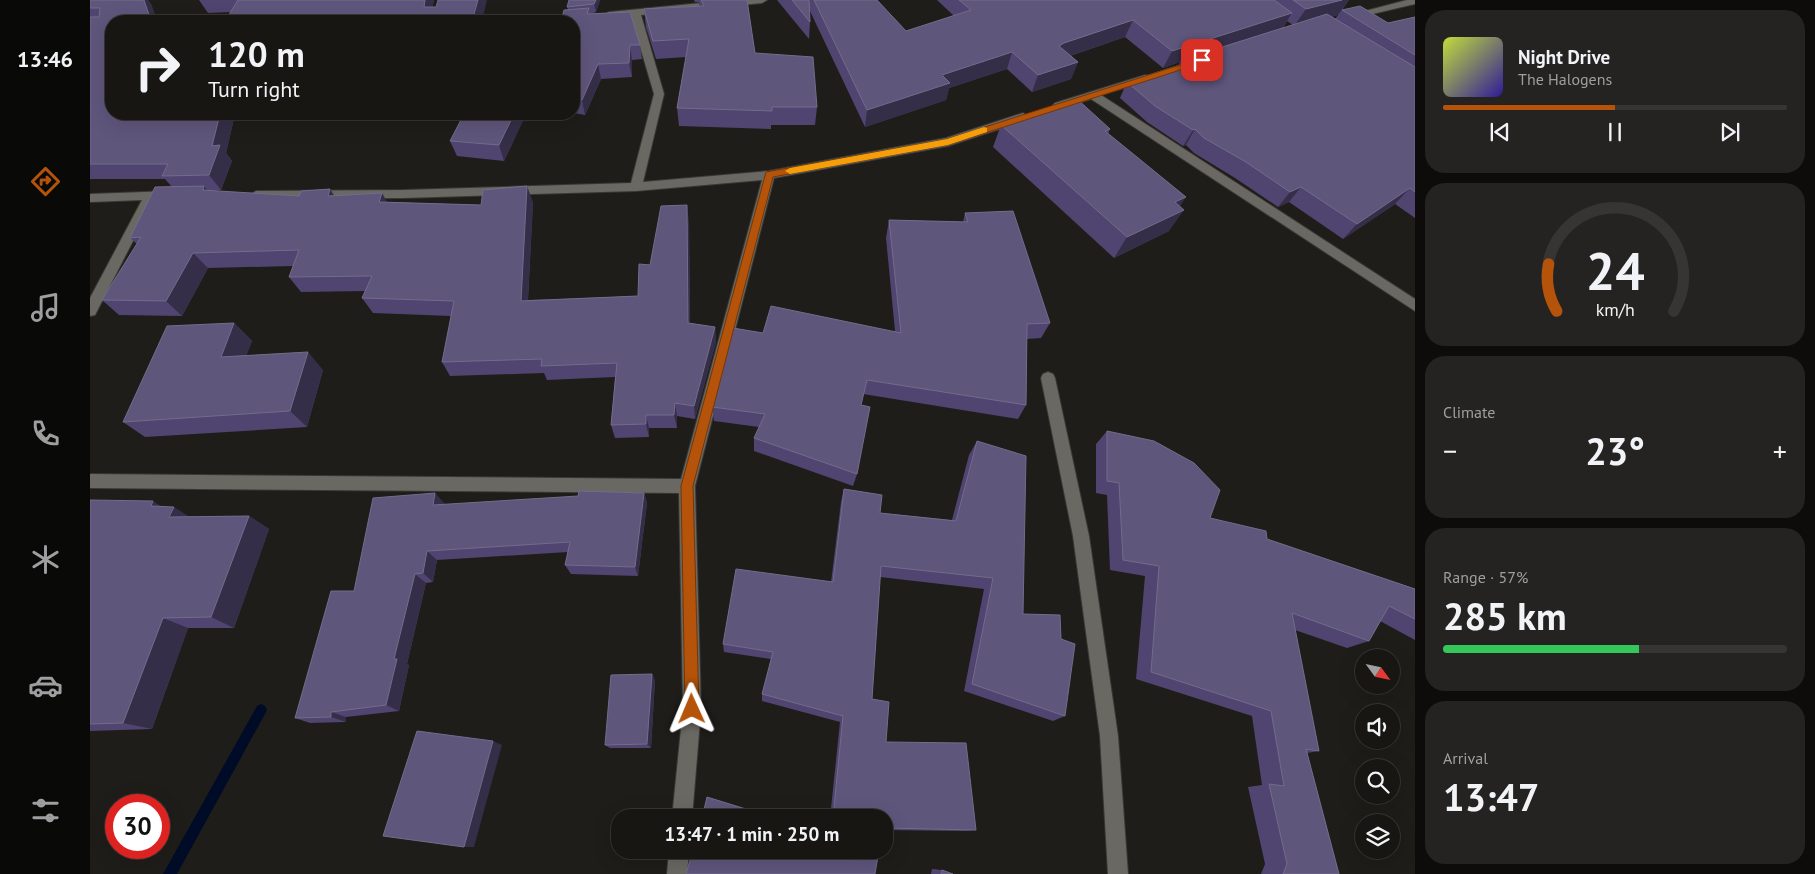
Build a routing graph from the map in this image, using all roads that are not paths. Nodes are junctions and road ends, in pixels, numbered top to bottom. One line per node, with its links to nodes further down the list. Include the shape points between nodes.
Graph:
1 (648, 0): 4 (street)
2 (762, 0): 4 (street)
3 (1415, 1): 6 (street)
4 (635, 12): 5 (street); 10 (street, via 659,94)
5 (598, 17)
6 (1335, 20)
7 (1156, 75): 8 (street)
8 (1093, 95): 9 (street, via 948,142); 15 (street)
9 (769, 175): 10 (street); 19 (street)
10 (636, 187): 12 (street)
11 (179, 195): 13 (street)
12 (247, 195)
13 (150, 196): 14 (street); 16 (street)
14 (90, 198)
15 (1415, 306)
16 (90, 312)
17 (1048, 378): 23 (street, via 1084,555 1109,736)
18 (90, 481): 19 (street)
19 (687, 486): 20 (street, via 692,709)
20 (683, 809)
21 (678, 859): 22 (street)
22 (676, 874)
23 (1118, 874)

